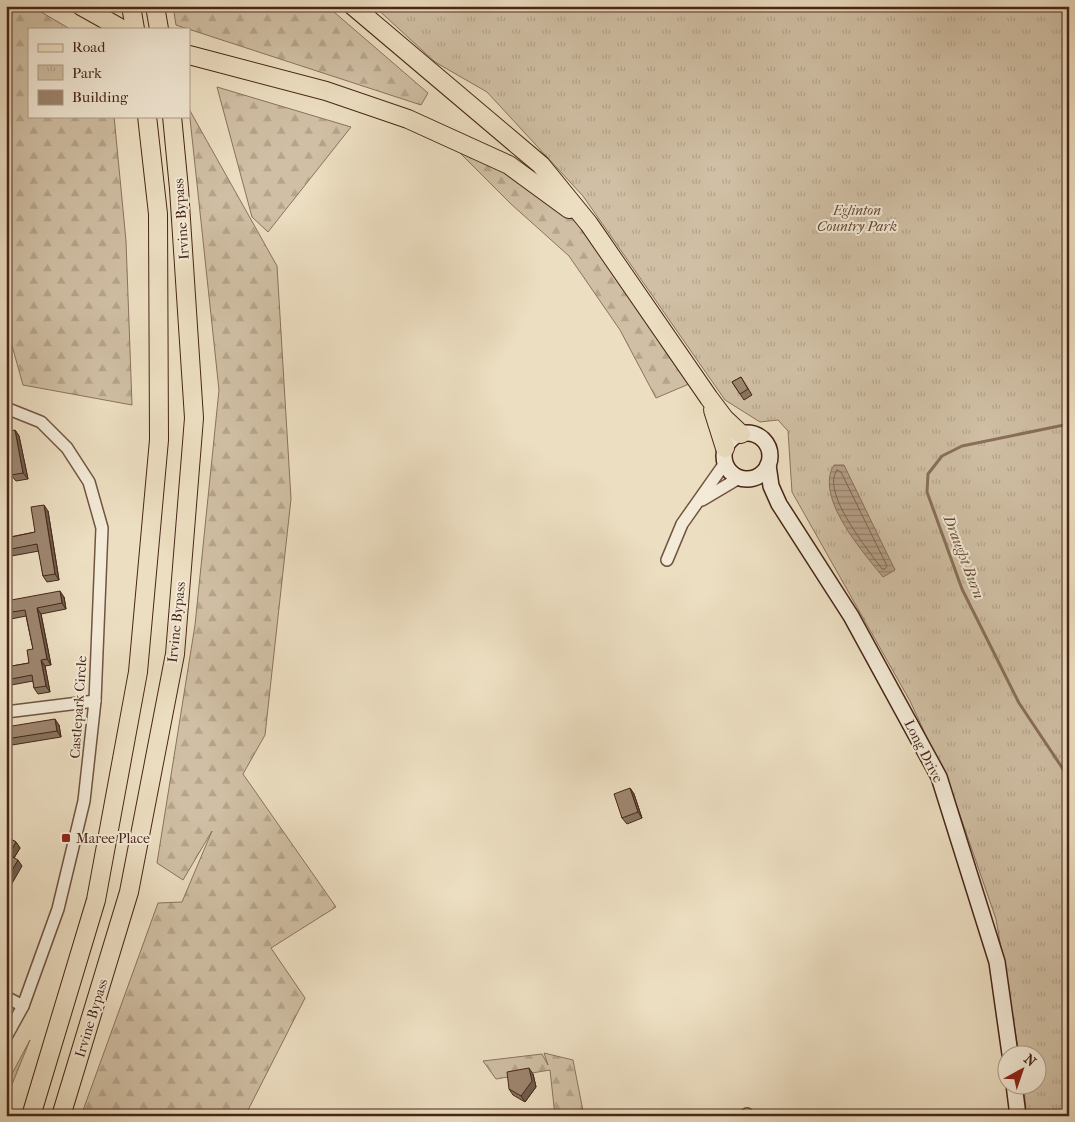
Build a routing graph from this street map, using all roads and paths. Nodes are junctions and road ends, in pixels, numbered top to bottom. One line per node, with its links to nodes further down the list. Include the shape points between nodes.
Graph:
1 (81, 6): 5 (main road)
2 (131, 6): 6 (main road)
3 (155, 6): 7 (main road)
4 (353, 6): 11 (main road, via 541,165)
5 (120, 28)
6 (135, 28)
7 (159, 28)
8 (193, 56): 11 (main road, via 326,90 408,119 509,165)
9 (148, 118): 28 (main road, Irvine Bypass, via 158,214 159,440 138,672 96,900)
10 (172, 118): 29 (main road, Irvine Bypass, via 194,418 175,654 129,892)
11 (589, 224): 12 (main road)
12 (708, 398): 14 (main road); 15 (main road)
13 (6, 408): 21 (street, Castlepark Circle, via 41,422 67,448 89,482 102,528)
14 (741, 434): 15 (main road, via 732,439); 16 (main road, via 754,434 764,441 770,452)
15 (725, 455): 17 (main road, via 728,469); 18 (street)
16 (768, 465): 17 (main road, via 761,475); 19 (main road, Long Drive, via 771,486)
17 (744, 478): 18 (street); 19 (main road, Long Drive)
18 (697, 504): 20 (street, via 682,524)
19 (779, 504): 26 (main road, Long Drive, via 851,616 939,777 997,962)
20 (667, 560)
21 (95, 701): 22 (street); 24 (street, Castlepark Circle, via 84,801 74,845 58,909)
22 (6, 712)
23 (6, 997): 24 (street)
24 (22, 1006): 25 (street, Castlepark Circle)
25 (6, 1037)
26 (1009, 1044)
27 (1015, 1094): 30 (main road)
28 (32, 1116)
29 (61, 1116)
30 (1018, 1116)

